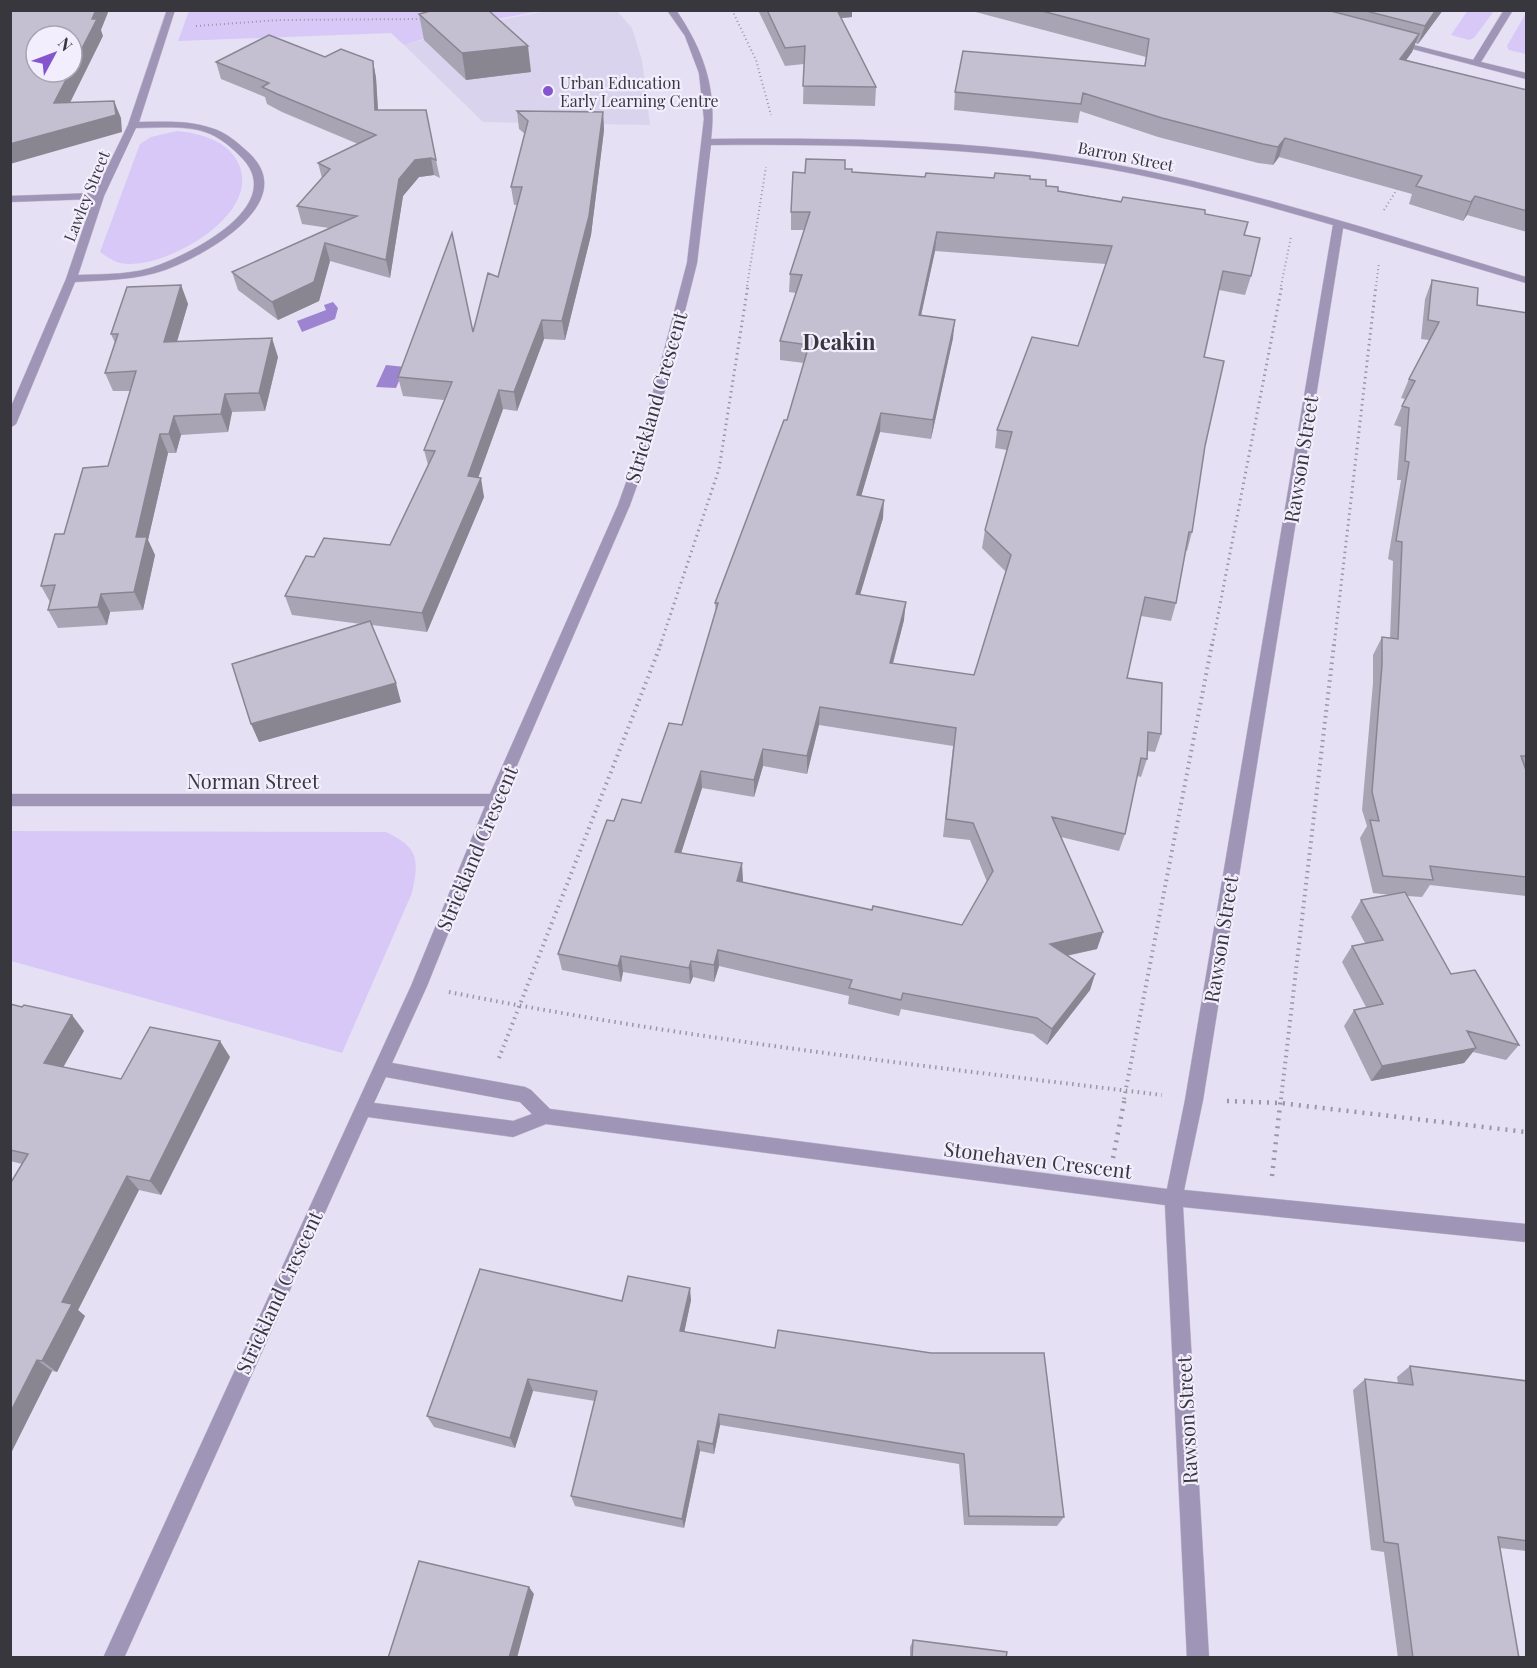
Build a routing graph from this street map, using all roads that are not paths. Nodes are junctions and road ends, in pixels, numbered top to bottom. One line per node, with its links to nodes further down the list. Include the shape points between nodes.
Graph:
1 (171, 10): 7 (street, Lawley Street)
2 (671, 10): 8 (street, Strickland Crescent, via 689,36 704,73)
3 (1509, 10): 5 (street)
4 (1379, 39): 5 (street)
5 (1476, 63): 6 (street)
6 (1527, 76)
7 (133, 125): 9 (street, Lawley Street); 12 (street, via 207,129 228,141 247,153 258,167 260,183 256,198 248,215 231,232 198,252 161,268 117,277)
8 (707, 142): 11 (street, Barron Street, via 930,147 1046,157 1177,181); 16 (street, Strickland Crescent, via 692,263 644,449 624,506)
9 (99, 196): 10 (street); 12 (street, Lawley Street)
10 (10, 200)
11 (1338, 225): 13 (street, Barron Street); 20 (street, Rawson Street, via 1194,1100)
12 (71, 279): 14 (street, Lawley Street)
13 (1527, 280)
14 (10, 424)
15 (10, 800): 16 (street, Norman Street)
16 (495, 800): 17 (street, Strickland Crescent)
17 (380, 1068): 18 (street, Strickland Crescent); 19 (street, via 525,1095)
18 (363, 1109): 19 (street, Stonehaven Crescent, via 513,1129); 22 (street, Strickland Crescent)
19 (546, 1116): 20 (street, Stonehaven Crescent)
20 (1174, 1198): 21 (street, Stonehaven Crescent); 23 (street, Rawson Street)
21 (1527, 1233)
22 (113, 1658)
23 (1198, 1658)

